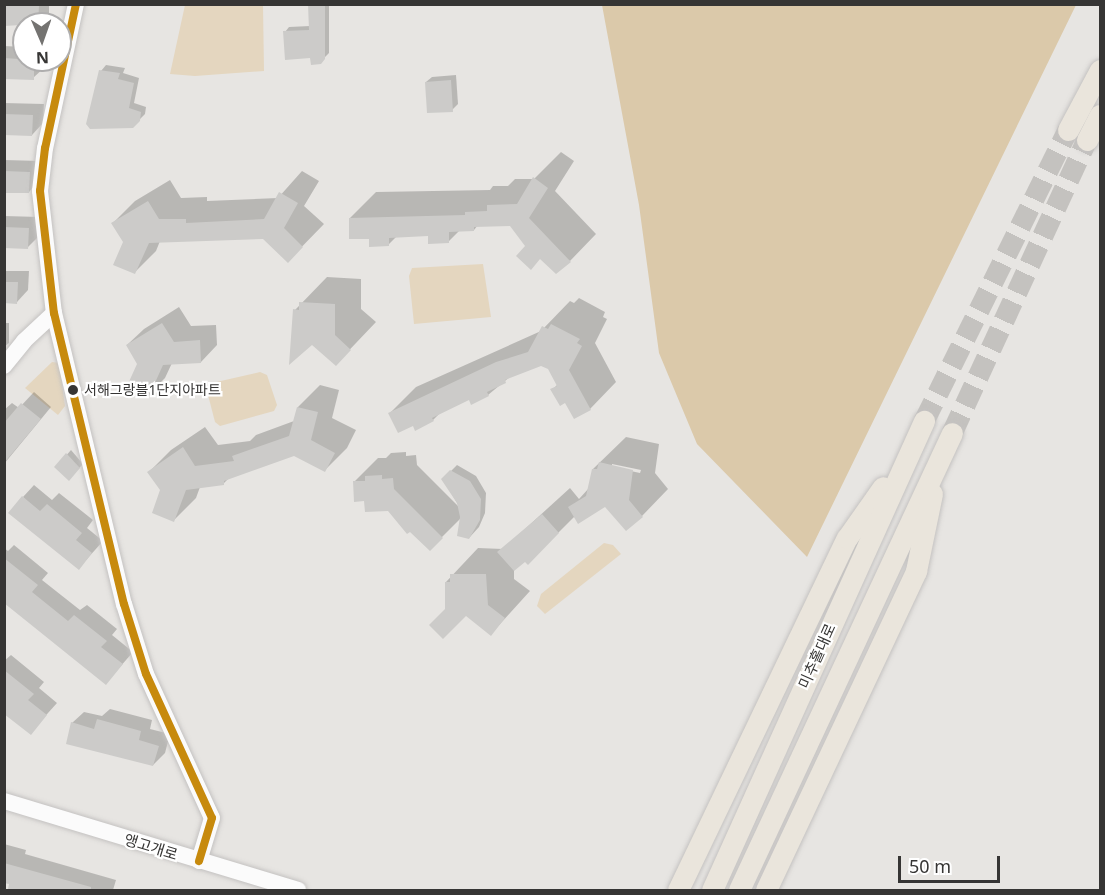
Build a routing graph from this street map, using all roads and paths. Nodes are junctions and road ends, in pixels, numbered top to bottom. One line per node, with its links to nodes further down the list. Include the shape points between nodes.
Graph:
1 (76, 4): 6 (street, via 45,148 40,191)
2 (1101, 70): 4 (main road)
3 (1101, 115): 5 (main road)
4 (1068, 130)
5 (1087, 140)
6 (54, 313): 7 (street); 13 (street, via 124,604 146,674 212,818)
7 (4, 366)
8 (924, 421): 10 (main road, 미추홀대로)
9 (952, 433): 11 (main road, 미추홀대로)
10 (910, 450): 16 (main road, via 847,538); 17 (main road, 미추홀대로)
11 (939, 460): 18 (main road, 미추홀대로); 19 (main road, via 916,571)
12 (4, 801): 13 (street, 앵고개로)
13 (199, 861): 14 (street, 앵고개로)
14 (282, 888): 15 (street, 앵고개로)
15 (298, 891)
16 (678, 891)
17 (712, 891)
18 (739, 891)
19 (765, 891)

